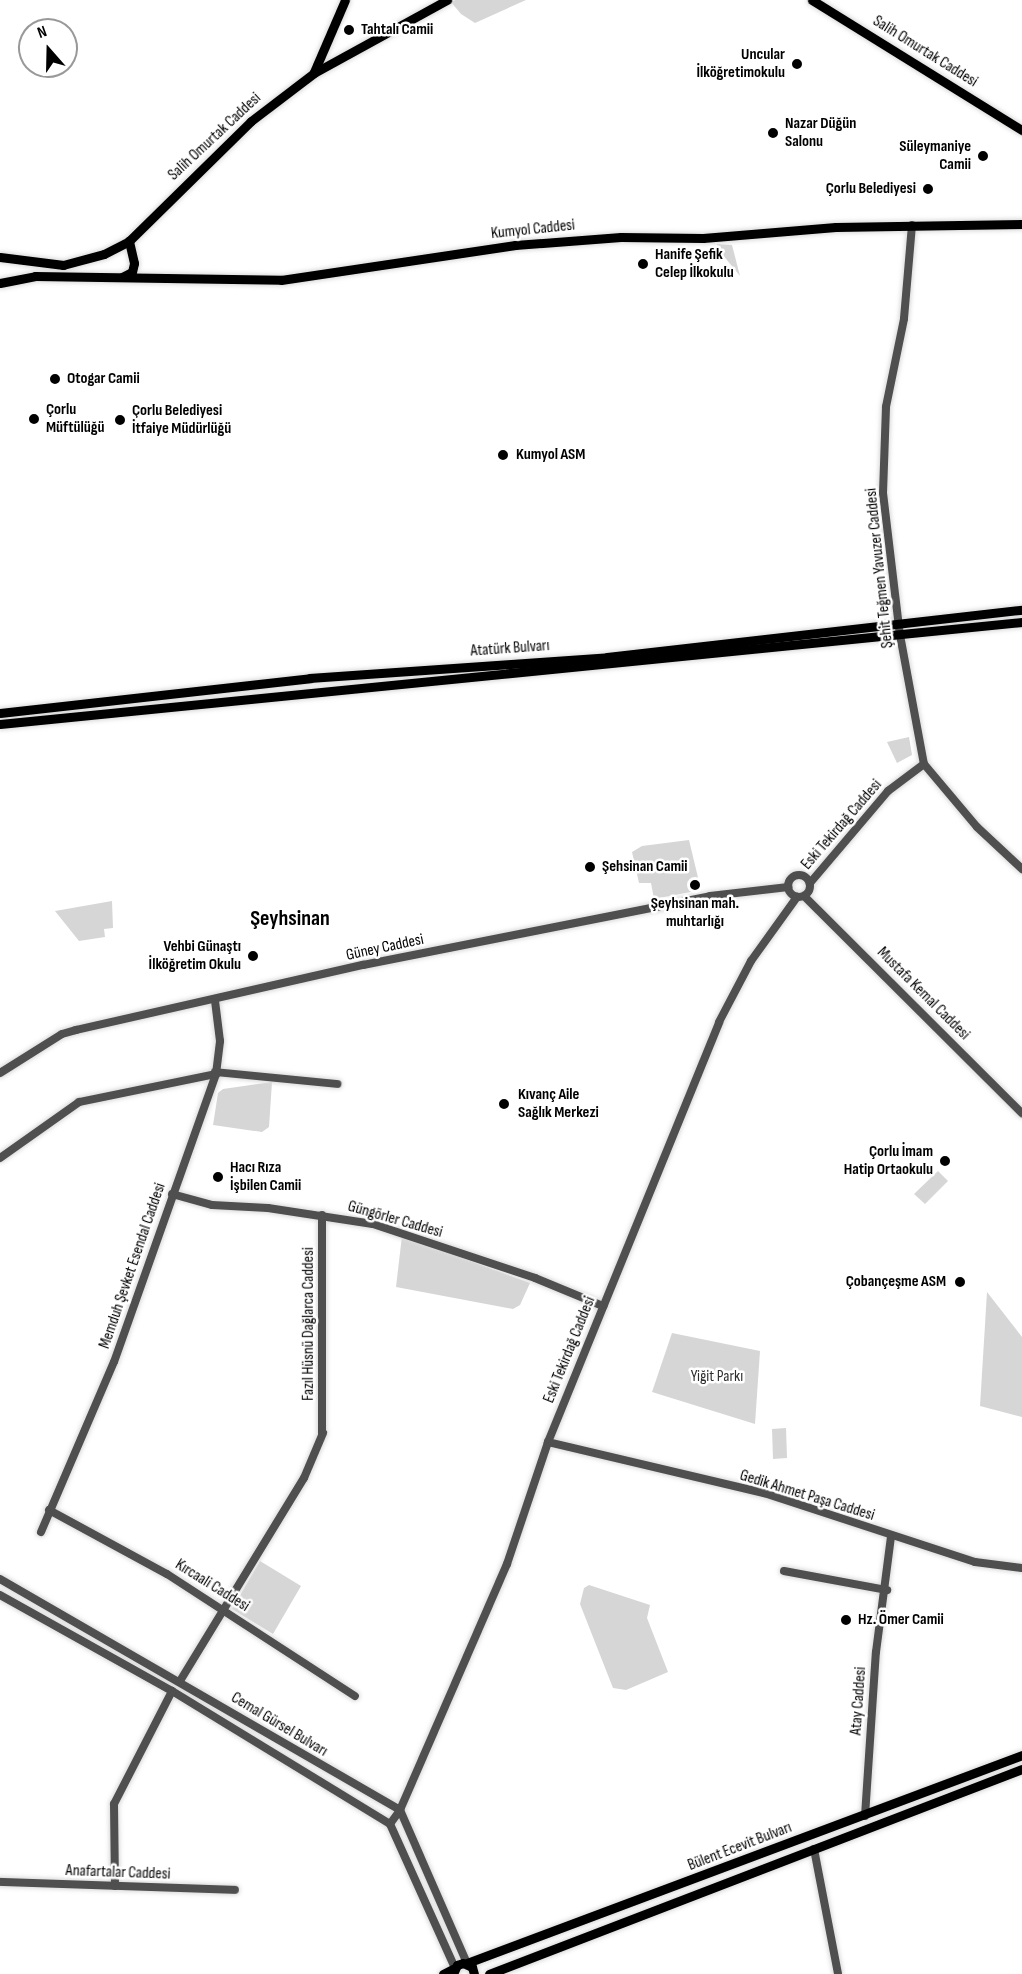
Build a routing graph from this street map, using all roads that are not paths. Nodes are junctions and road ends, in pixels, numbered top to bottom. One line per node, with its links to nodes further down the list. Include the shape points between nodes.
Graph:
1 (345, 0): 4 (main road)
2 (447, 0): 4 (main road, Salih Omurtak Caddesi)
3 (812, 0): 5 (main road, Salih Omurtak Caddesi)
4 (314, 73): 8 (main road, Salih Omurtak Caddesi, via 251,121)
5 (1022, 130)
6 (1022, 224): 7 (main road, Kumyol Caddesi)
7 (912, 225): 10 (main road, Kumyol Caddesi, via 515,245 281,280); 14 (street, Şehit Teğmen Yavuzer Caddesi, via 904,320 886,407 883,482)
8 (129, 241): 9 (main road, Salih Omurtak Caddesi, via 104,254 63,265); 10 (main road, via 132,272)
9 (0, 257)
10 (112, 278): 11 (main road, Kumyol Caddesi, via 48,275)
11 (0, 283)
12 (1022, 610): 14 (main road, Atatürk Bulvarı)
13 (1022, 622): 15 (main road, Atatürk Bulvarı)
14 (899, 623): 15 (street, Şehit Teğmen Yavuzer Caddesi); 16 (main road, Atatürk Bulvarı, via 607,657)
15 (900, 635): 17 (main road, Atatürk Bulvarı); 20 (street, Şehit Teğmen Yavuzer Caddesi)
16 (448, 668): 17 (main road); 18 (main road, Atatürk Bulvarı, via 310,678)
17 (452, 681): 19 (main road, Atatürk Bulvarı)
18 (0, 713)
19 (0, 724)
20 (924, 764): 21 (street, via 977,827); 22 (street, Eski Tekirdağ Caddesi, via 888,791)
21 (1022, 869)
22 (810, 883): 23 (street, Güney Caddesi, via 799,875 789,880); 24 (street, Eski Tekirdağ Caddesi)
23 (788, 887): 24 (street, Mustafa Kemal Caddesi); 25 (street, Güney Caddesi, via 710,896 363,964)
24 (800, 896): 29 (street, Mustafa Kemal Caddesi); 33 (street, Eski Tekirdağ Caddesi, via 751,961 718,1022)
25 (215, 1001): 26 (street, Güney Caddesi, via 62,1034); 27 (street, Memduh Şevket Esendal Caddesi, via 220,1041)
26 (0, 1073)
27 (216, 1073): 28 (street); 30 (street, via 79,1102); 31 (street, Memduh Şevket Esendal Caddesi)
28 (337, 1084)
29 (1022, 1113)
30 (0, 1158)
31 (172, 1194): 32 (street, Güngörler Caddesi, via 212,1205); 35 (street, Memduh Şevket Esendal Caddesi, via 114,1362)
32 (322, 1215): 33 (street, Güngörler Caddesi, via 373,1224 535,1278); 43 (street, Fazıl Hüsnü Dağlarca Caddesi, via 323,1433 304,1478)
33 (603, 1306): 34 (street, Eski Tekirdağ Caddesi)
34 (548, 1442): 37 (street, Gedik Ahmet Paşa Caddesi, via 764,1493); 49 (street, Eski Tekirdağ Caddesi, via 507,1564)
35 (49, 1510): 36 (street, Memduh Şevket Esendal Caddesi); 43 (street, Kırcaali Caddesi)
36 (41, 1532)
37 (891, 1536): 38 (street, Gedik Ahmet Paşa Caddesi, via 975,1562); 41 (street, Atay Caddesi)
38 (1022, 1568)
39 (784, 1571): 41 (street)
40 (0, 1579): 44 (street, Cemal Gürsel Bulvarı)
41 (887, 1590): 50 (street, Atay Caddesi, via 876,1652)
42 (0, 1595): 45 (street, Cemal Gürsel Bulvarı)
43 (226, 1610): 44 (street, Fazıl Hüsnü Dağlarca Caddesi); 46 (street, Kırcaali Caddesi)
44 (180, 1681): 49 (street, Cemal Gürsel Bulvarı)
45 (172, 1691): 51 (street, Cemal Gürsel Bulvarı); 54 (street, via 114,1804)
46 (355, 1695)
47 (1022, 1755): 50 (main road, Bülent Ecevit Bulvarı)
48 (1022, 1769): 52 (main road, Bülent Ecevit Bulvarı)
49 (400, 1810): 51 (street, Eski Tekirdağ Caddesi); 56 (street)
50 (865, 1816): 56 (main road, Bülent Ecevit Bulvarı)
51 (390, 1824): 57 (street)
52 (814, 1849): 60 (main road, Bülent Ecevit Bulvarı); 61 (street)
53 (0, 1882): 54 (street, Anafartalar Caddesi)
54 (115, 1886): 55 (street, Anafartalar Caddesi)
55 (235, 1890)
56 (467, 1964): 57 (main road, Bülent Ecevit Bulvarı); 59 (main road)
57 (454, 1971): 58 (main road, Bülent Ecevit Bulvarı)
58 (443, 1974)
59 (474, 1974)
60 (489, 1974)
61 (838, 1974)

